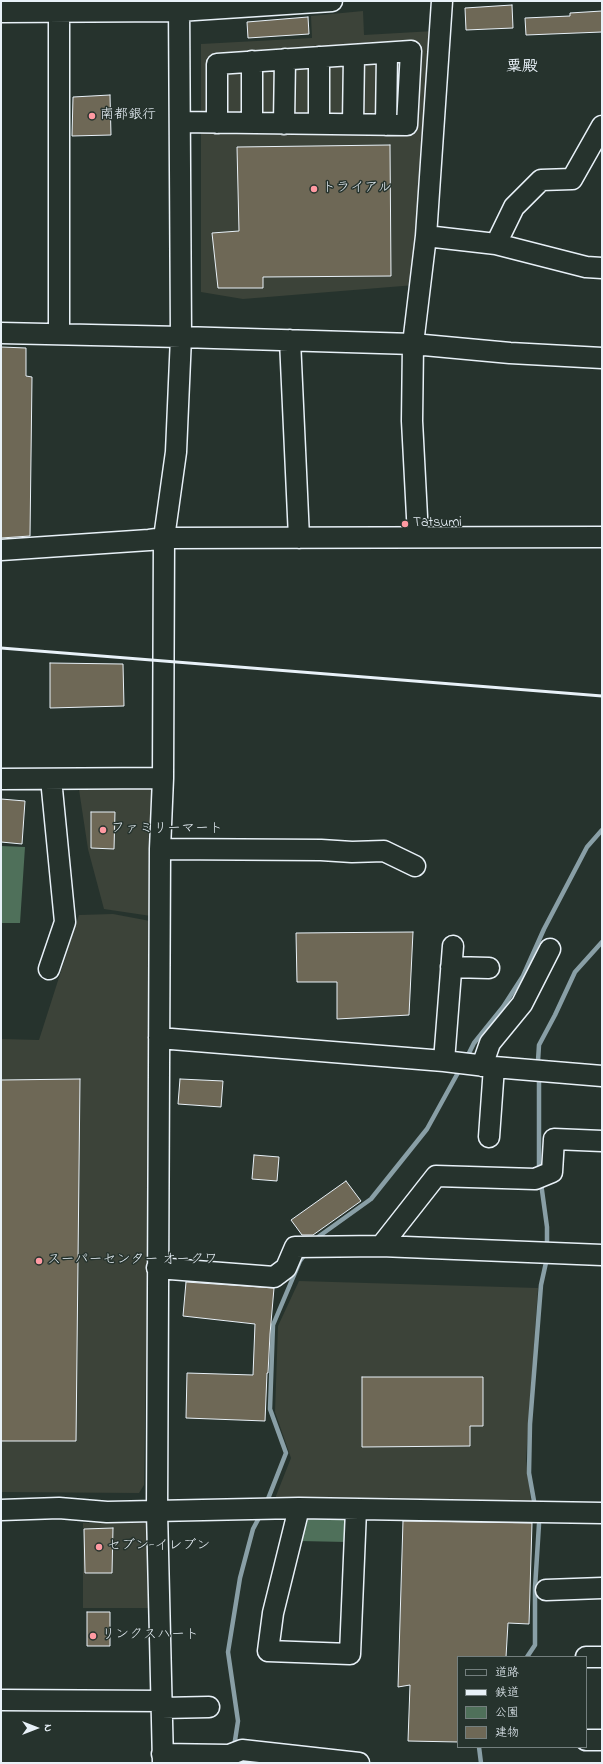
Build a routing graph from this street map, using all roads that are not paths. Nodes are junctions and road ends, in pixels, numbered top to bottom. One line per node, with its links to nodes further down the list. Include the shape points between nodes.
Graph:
1 (332, 1): 3 (street)
2 (442, 1): 18 (street)
3 (270, 3): 4 (street)
4 (179, 6): 6 (street); 11 (street)
5 (1, 12): 6 (street)
6 (59, 12): 22 (street)
7 (354, 55): 8 (street); 16 (street); 16 (street, via 387,53 386,125)
8 (319, 57): 9 (street); 15 (street)
9 (285, 60): 10 (street); 14 (street)
10 (252, 61): 12 (street, via 217,64); 13 (street)
11 (180, 122): 12 (street); 23 (street)
12 (217, 123): 13 (street)
13 (252, 123): 14 (street)
14 (284, 124): 15 (street)
15 (319, 124): 16 (street)
16 (353, 124)
17 (602, 126): 19 (street, via 572,179 540,180 514,207)
18 (426, 236): 19 (street); 25 (street)
19 (496, 244): 20 (street, via 586,267)
20 (602, 268)
21 (1, 333): 22 (street)
22 (59, 334): 23 (street)
23 (181, 337): 24 (street); 29 (street, via 176,452)
24 (290, 340): 25 (street); 30 (street)
25 (413, 344): 26 (street); 27 (street, via 412,421)
26 (602, 358)
27 (418, 536): 28 (street); 30 (street)
28 (602, 537)
29 (164, 538): 30 (street); 31 (street); 32 (street)
30 (299, 538)
31 (1, 550)
32 (163, 778): 34 (street); 35 (street)
33 (1, 779): 34 (street)
34 (51, 779): 41 (street, via 65,922)
35 (160, 849): 36 (street, via 384,851); 42 (street)
36 (415, 866)
37 (453, 946): 39 (street)
38 (550, 949): 43 (street, via 522,1004)
39 (451, 967): 40 (street); 43 (street)
40 (489, 968)
41 (49, 969)
42 (158, 1038): 43 (street); 49 (street)
43 (470, 1064): 44 (street); 45 (street)
44 (602, 1076)
45 (489, 1137)
46 (602, 1141): 47 (street, via 554,1139 552,1172 540,1177 436,1176)
47 (381, 1246): 48 (street); 49 (street, via 295,1247 286,1268 274,1277)
48 (602, 1255)
49 (157, 1268): 53 (street)
50 (299, 1508): 52 (street); 52 (street, via 273,1613 268,1651 350,1654); 53 (street)
51 (1, 1510): 53 (street, via 60,1508 107,1512)
52 (356, 1510): 54 (street)
53 (157, 1511): 60 (street)
54 (602, 1513)
55 (602, 1588): 56 (street)
56 (546, 1590)
57 (587, 1657): 58 (street)
58 (602, 1657)
59 (1, 1700): 60 (street)
60 (162, 1704): 61 (street); 64 (street)
61 (209, 1707)
62 (587, 1740): 63 (street)
63 (602, 1740)
64 (162, 1758): 65 (street, via 235,1753)
65 (359, 1763)

